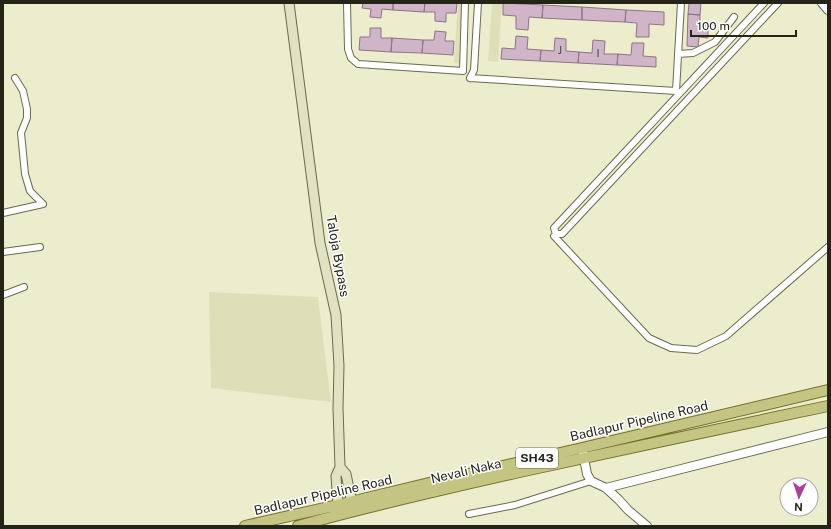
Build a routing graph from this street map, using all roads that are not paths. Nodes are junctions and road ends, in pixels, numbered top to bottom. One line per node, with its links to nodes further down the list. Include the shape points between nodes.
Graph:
1 (289, 3): 26 (main road, Taloja Bypass, via 320,243 336,314)
2 (346, 3): 12 (street, via 348,50 351,58 358,64)
3 (465, 3): 12 (street)
4 (478, 3): 14 (street, via 474,70)
5 (681, 3): 11 (street)
6 (764, 3): 16 (street, via 554,228)
7 (778, 3): 16 (street, via 562,234)
8 (822, 3): 9 (street)
9 (828, 10)
10 (734, 17): 11 (street, via 715,42 694,53)
11 (678, 54): 14 (street, via 676,90)
12 (463, 71): 14 (street)
13 (15, 78): 15 (street, via 24,91 27,109 27,118 21,133 25,174 30,191 43,204)
14 (470, 78)
15 (3, 213)
16 (556, 234): 18 (street, via 554,236 649,338 671,348 697,350 726,336)
17 (40, 247): 19 (street)
18 (828, 247)
19 (3, 252)
20 (24, 287): 21 (street)
21 (3, 295)
22 (828, 390): 25 (main road, Badlapur Pipeline Road / SH43)
23 (828, 406): 25 (main road, Nevali Naka / SH43)
24 (828, 432): 28 (street)
25 (583, 453): 27 (street); 29 (main road, Nevali Naka / SH43, via 431,492)
26 (340, 467): 29 (main road, via 346,474); 30 (main road, Taloja Bypass, via 336,476)
27 (591, 481): 28 (street); 31 (street, via 514,505)
28 (606, 488): 34 (street)
29 (353, 507): 30 (main road, Nevali Naka / SH43)
30 (339, 510): 32 (main road, Badlapur Pipeline Road / SH43); 33 (main road, Nevali Naka / SH43)
31 (469, 514)
32 (245, 526)
33 (298, 526)
34 (647, 526)

